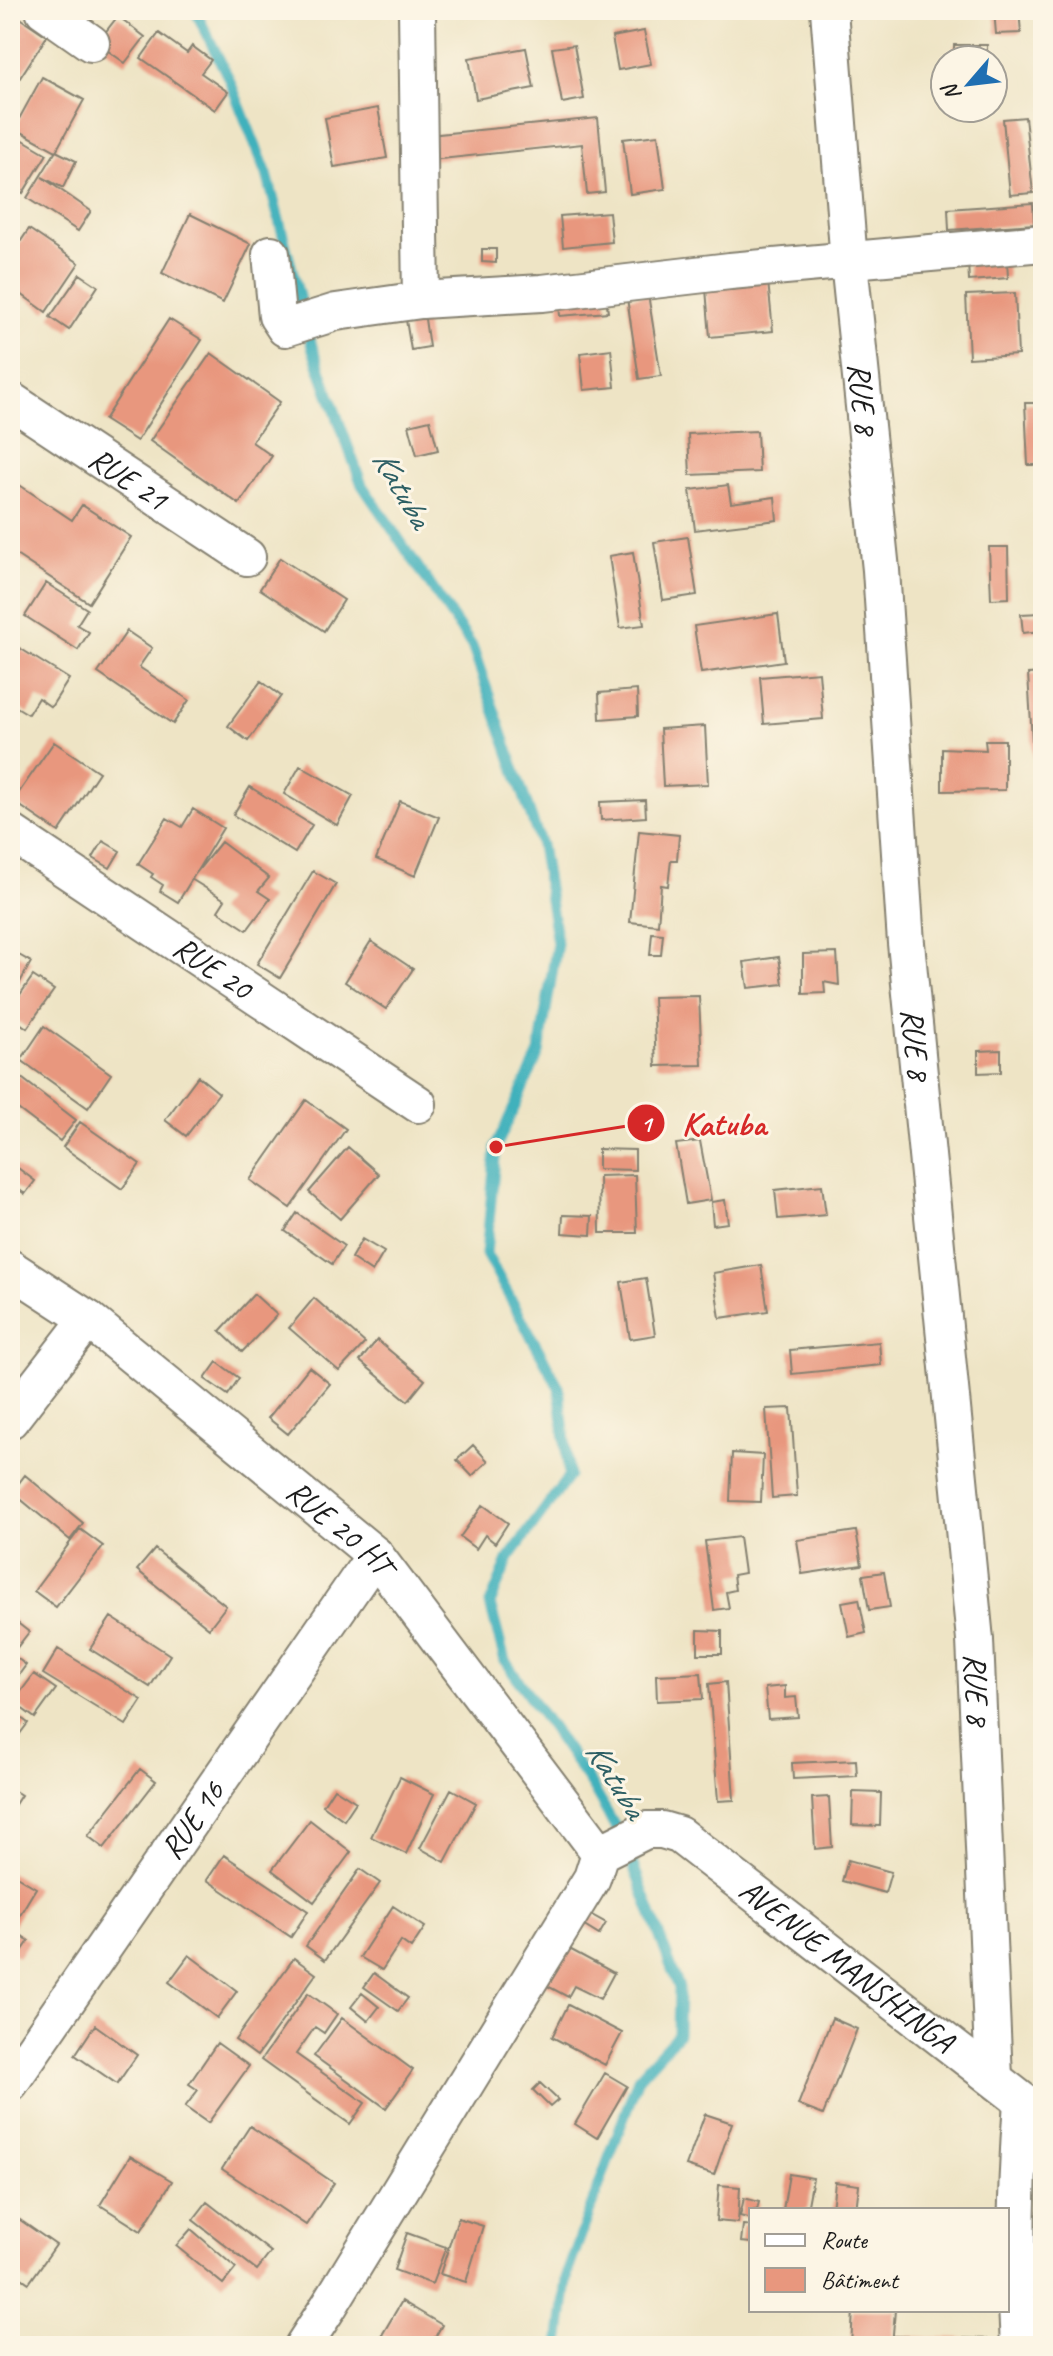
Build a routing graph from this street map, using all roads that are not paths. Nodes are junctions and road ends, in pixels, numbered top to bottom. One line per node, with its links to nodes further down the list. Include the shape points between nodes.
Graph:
1 (44, 10): 4 (street)
2 (417, 10): 8 (street)
3 (829, 10): 7 (street, RUE 8)
4 (91, 43)
5 (1043, 243): 7 (street)
6 (271, 254): 8 (street, via 277,316 285,328 336,312)
7 (849, 262): 8 (street); 18 (street, RUE 8, via 881,570 906,943 975,1640)
8 (421, 300)
9 (10, 400): 10 (street, RUE 21)
10 (247, 557)
11 (10, 832): 12 (street, RUE 20)
12 (418, 1104)
13 (10, 1268): 14 (street, RUE 20 HT)
14 (88, 1319): 15 (street); 16 (street, RUE 20 HT)
15 (10, 1420)
16 (375, 1555): 17 (street, RUE 20 HT); 19 (street, RUE 16)
17 (600, 1853): 18 (street, AVENUE MANSHINGA, via 646,1830 679,1835); 21 (street, via 592,1878)
18 (994, 2078): 20 (street, AVENUE MANSHINGA)
19 (10, 2083)
20 (1032, 2109): 22 (street, via 1018,2167)
21 (303, 2346)
22 (1019, 2346)

